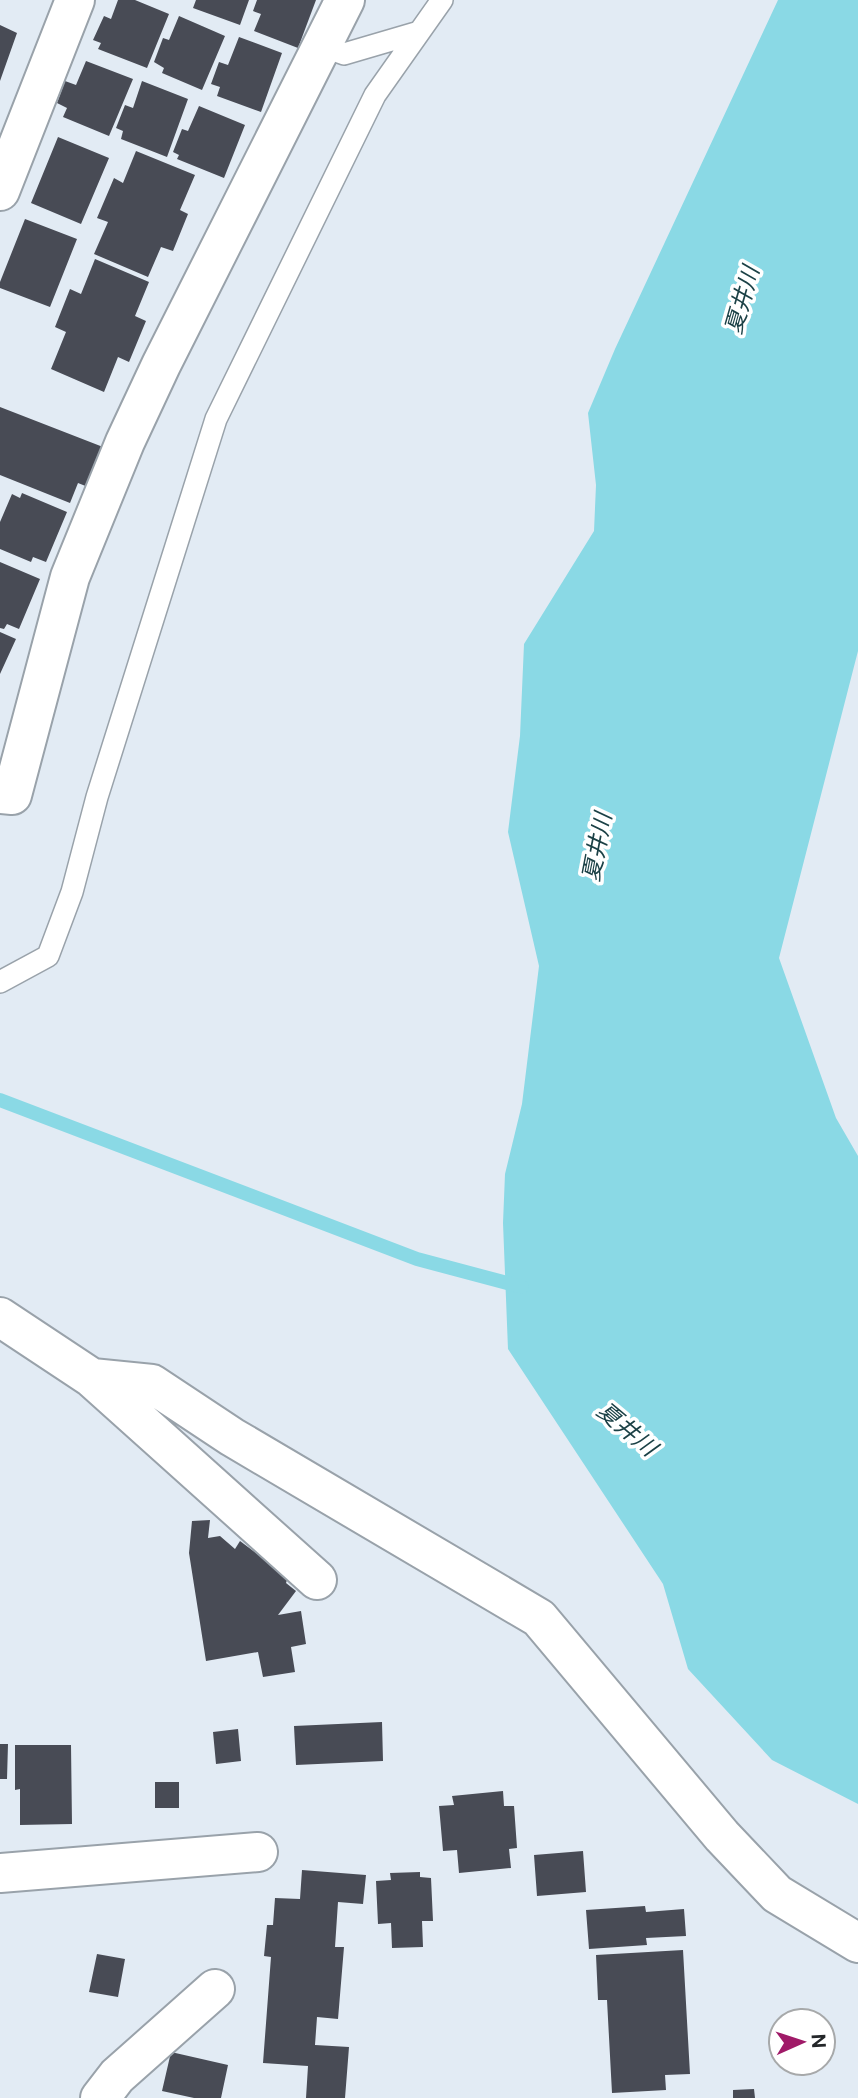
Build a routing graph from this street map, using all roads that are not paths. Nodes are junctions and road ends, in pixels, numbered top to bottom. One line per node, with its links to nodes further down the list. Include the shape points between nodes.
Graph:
1 (75, 0): 6 (street)
2 (345, 0): 5 (street)
3 (442, 0): 4 (lane)
4 (419, 32): 5 (lane, via 344,54); 8 (lane, via 375,95 216,419 97,797 72,892 48,956)
5 (322, 46): 7 (street, via 125,442 70,577 12,795)
6 (0, 191)
7 (0, 794)
8 (0, 982)
9 (0, 1317): 10 (street)
10 (92, 1378): 11 (street); 14 (street, via 152,1384 232,1437 539,1618 722,1836 778,1894)
11 (317, 1580)
12 (258, 1852): 13 (street)
13 (0, 1873)
14 (858, 1943)
15 (215, 1989): 16 (street, via 117,2076)
16 (100, 2098)

